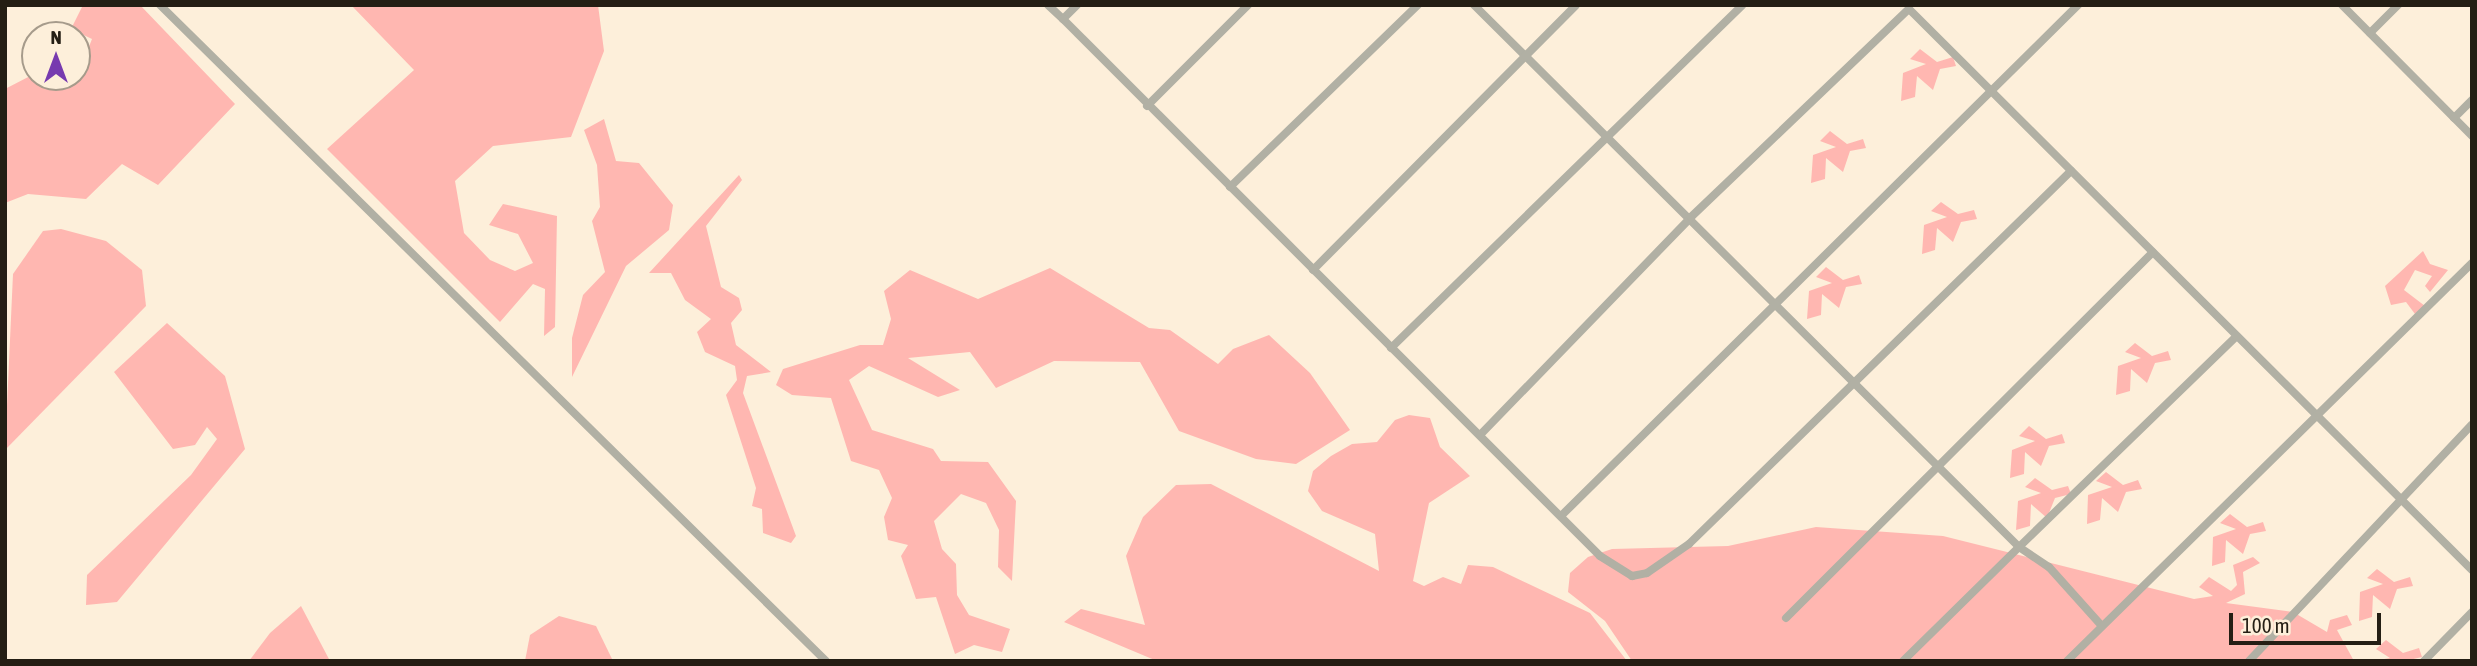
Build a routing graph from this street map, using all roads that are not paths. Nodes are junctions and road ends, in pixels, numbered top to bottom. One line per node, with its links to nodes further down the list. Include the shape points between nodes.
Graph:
1 (160, 5): 43 (street)
2 (1048, 5): 13 (street)
3 (1077, 5): 13 (street)
4 (1248, 5): 18 (street)
5 (1418, 5): 23 (street)
6 (1474, 5): 15 (street)
7 (1576, 5): 15 (street)
8 (1742, 5): 21 (street)
9 (2078, 5): 16 (street)
10 (2342, 5): 14 (street)
11 (2398, 5): 14 (street)
12 (1909, 7): 16 (street); 24 (street)
13 (1063, 19): 18 (street)
14 (2370, 33): 19 (street)
15 (1523, 58): 21 (street); 27 (street)
16 (1992, 92): 22 (street); 28 (street)
17 (2472, 100): 19 (street)
18 (1147, 106): 23 (street)
19 (2454, 118): 20 (street)
20 (2472, 136)
21 (1609, 137): 24 (street); 30 (street)
22 (2071, 171): 25 (street); 31 (street)
23 (1230, 187): 27 (street)
24 (1691, 217): 28 (street); 34 (street)
25 (2153, 252): 29 (street); 35 (street)
26 (2472, 263): 32 (street)
27 (1313, 270): 30 (street)
28 (1777, 304): 31 (street); 37 (street)
29 (2237, 336): 32 (street); 38 (street)
30 (1391, 348): 34 (street)
31 (1856, 385): 35 (street); 37 (street, via 1689,544 1647,573 1621,570)
32 (2317, 415): 36 (street); 42 (street)
33 (2472, 425): 36 (street)
34 (1481, 434): 37 (street)
35 (1935, 463): 38 (street); 41 (street)
36 (2399, 498): 39 (street); 46 (street)
37 (1562, 515)
38 (2019, 547): 42 (street, via 2049,567); 44 (street)
39 (2472, 570)
40 (2472, 612): 47 (street)
41 (1786, 618)
42 (2101, 625): 45 (street)
43 (826, 661)
44 (1903, 661)
45 (2067, 661)
46 (2249, 661)
47 (2424, 661)

